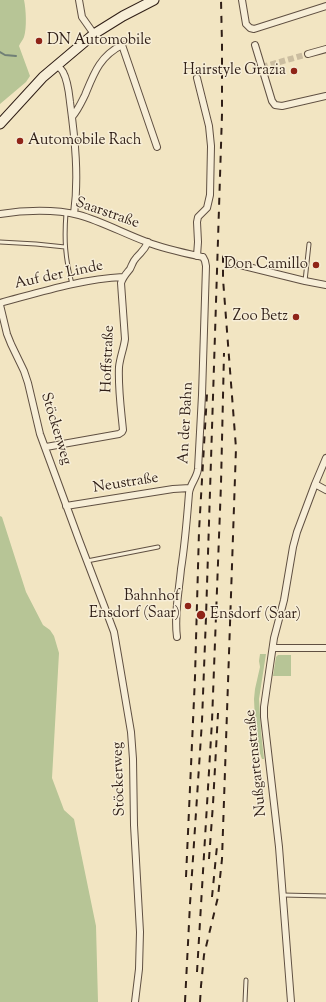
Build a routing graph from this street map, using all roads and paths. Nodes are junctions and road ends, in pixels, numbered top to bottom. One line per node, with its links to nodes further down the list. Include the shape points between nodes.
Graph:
1 (79, 0): 5 (street, via 82,17)
2 (154, 0): 5 (main road)
3 (242, 0): 4 (street, via 246,24 254,29)
4 (326, 6)
5 (94, 34): 9 (main road)
6 (255, 44): 11 (street, via 275,105 282,106)
7 (326, 49): 8 (street)
8 (308, 54)
9 (57, 65): 12 (street, via 66,80); 13 (main road)
10 (197, 78): 22 (street, An der Bahn, via 209,126 211,146 210,195 207,208 198,217 197,222)
11 (326, 96)
12 (72, 117): 14 (street, via 100,63 107,54 122,45); 17 (street, via 77,186)
13 (0, 124)
14 (157, 147)
15 (66, 213): 16 (street, Saarstraße, via 25,211); 17 (street, Saarstraße); 21 (lane)
16 (0, 214)
17 (74, 214): 19 (street, Saarstraße)
18 (0, 242): 21 (lane)
19 (148, 242): 22 (street, Saarstraße); 24 (street)
20 (309, 244): 25 (lane)
21 (65, 247): 26 (lane)
22 (200, 256): 32 (street, An der Bahn, via 206,266 202,395 198,473)
23 (232, 262): 25 (street)
24 (123, 277): 26 (street, Auf der Linde); 29 (street, Hoffstraße, via 121,288 125,345 121,354 119,380 123,430 119,434)
25 (305, 281): 27 (street)
26 (72, 284): 28 (street, Auf der Linde)
27 (326, 285)
28 (0, 304): 29 (street, Stöckerweg, via 9,339 28,383 40,434)
29 (46, 447): 34 (street, Stöckerweg)
30 (326, 458): 31 (street, Nußgartenstraße)
31 (315, 484): 33 (street); 38 (street, Nußgartenstraße, via 293,547)
32 (190, 488): 34 (street, Neustraße); 37 (street, An der Bahn, via 176,614)
33 (326, 490)
34 (66, 506): 36 (street, Stöckerweg)
35 (158, 547): 36 (lane)
36 (87, 561): 43 (street, Stöckerweg, via 114,632 131,732 140,932)
37 (177, 637)
38 (273, 648): 39 (street); 40 (street, Nußgartenstraße, via 264,717)
39 (326, 648)
40 (283, 896): 41 (lane); 45 (street, Nußgartenstraße)
41 (326, 896)
42 (246, 980): 44 (lane)
43 (135, 1002)
44 (245, 1002)
45 (291, 1002)

